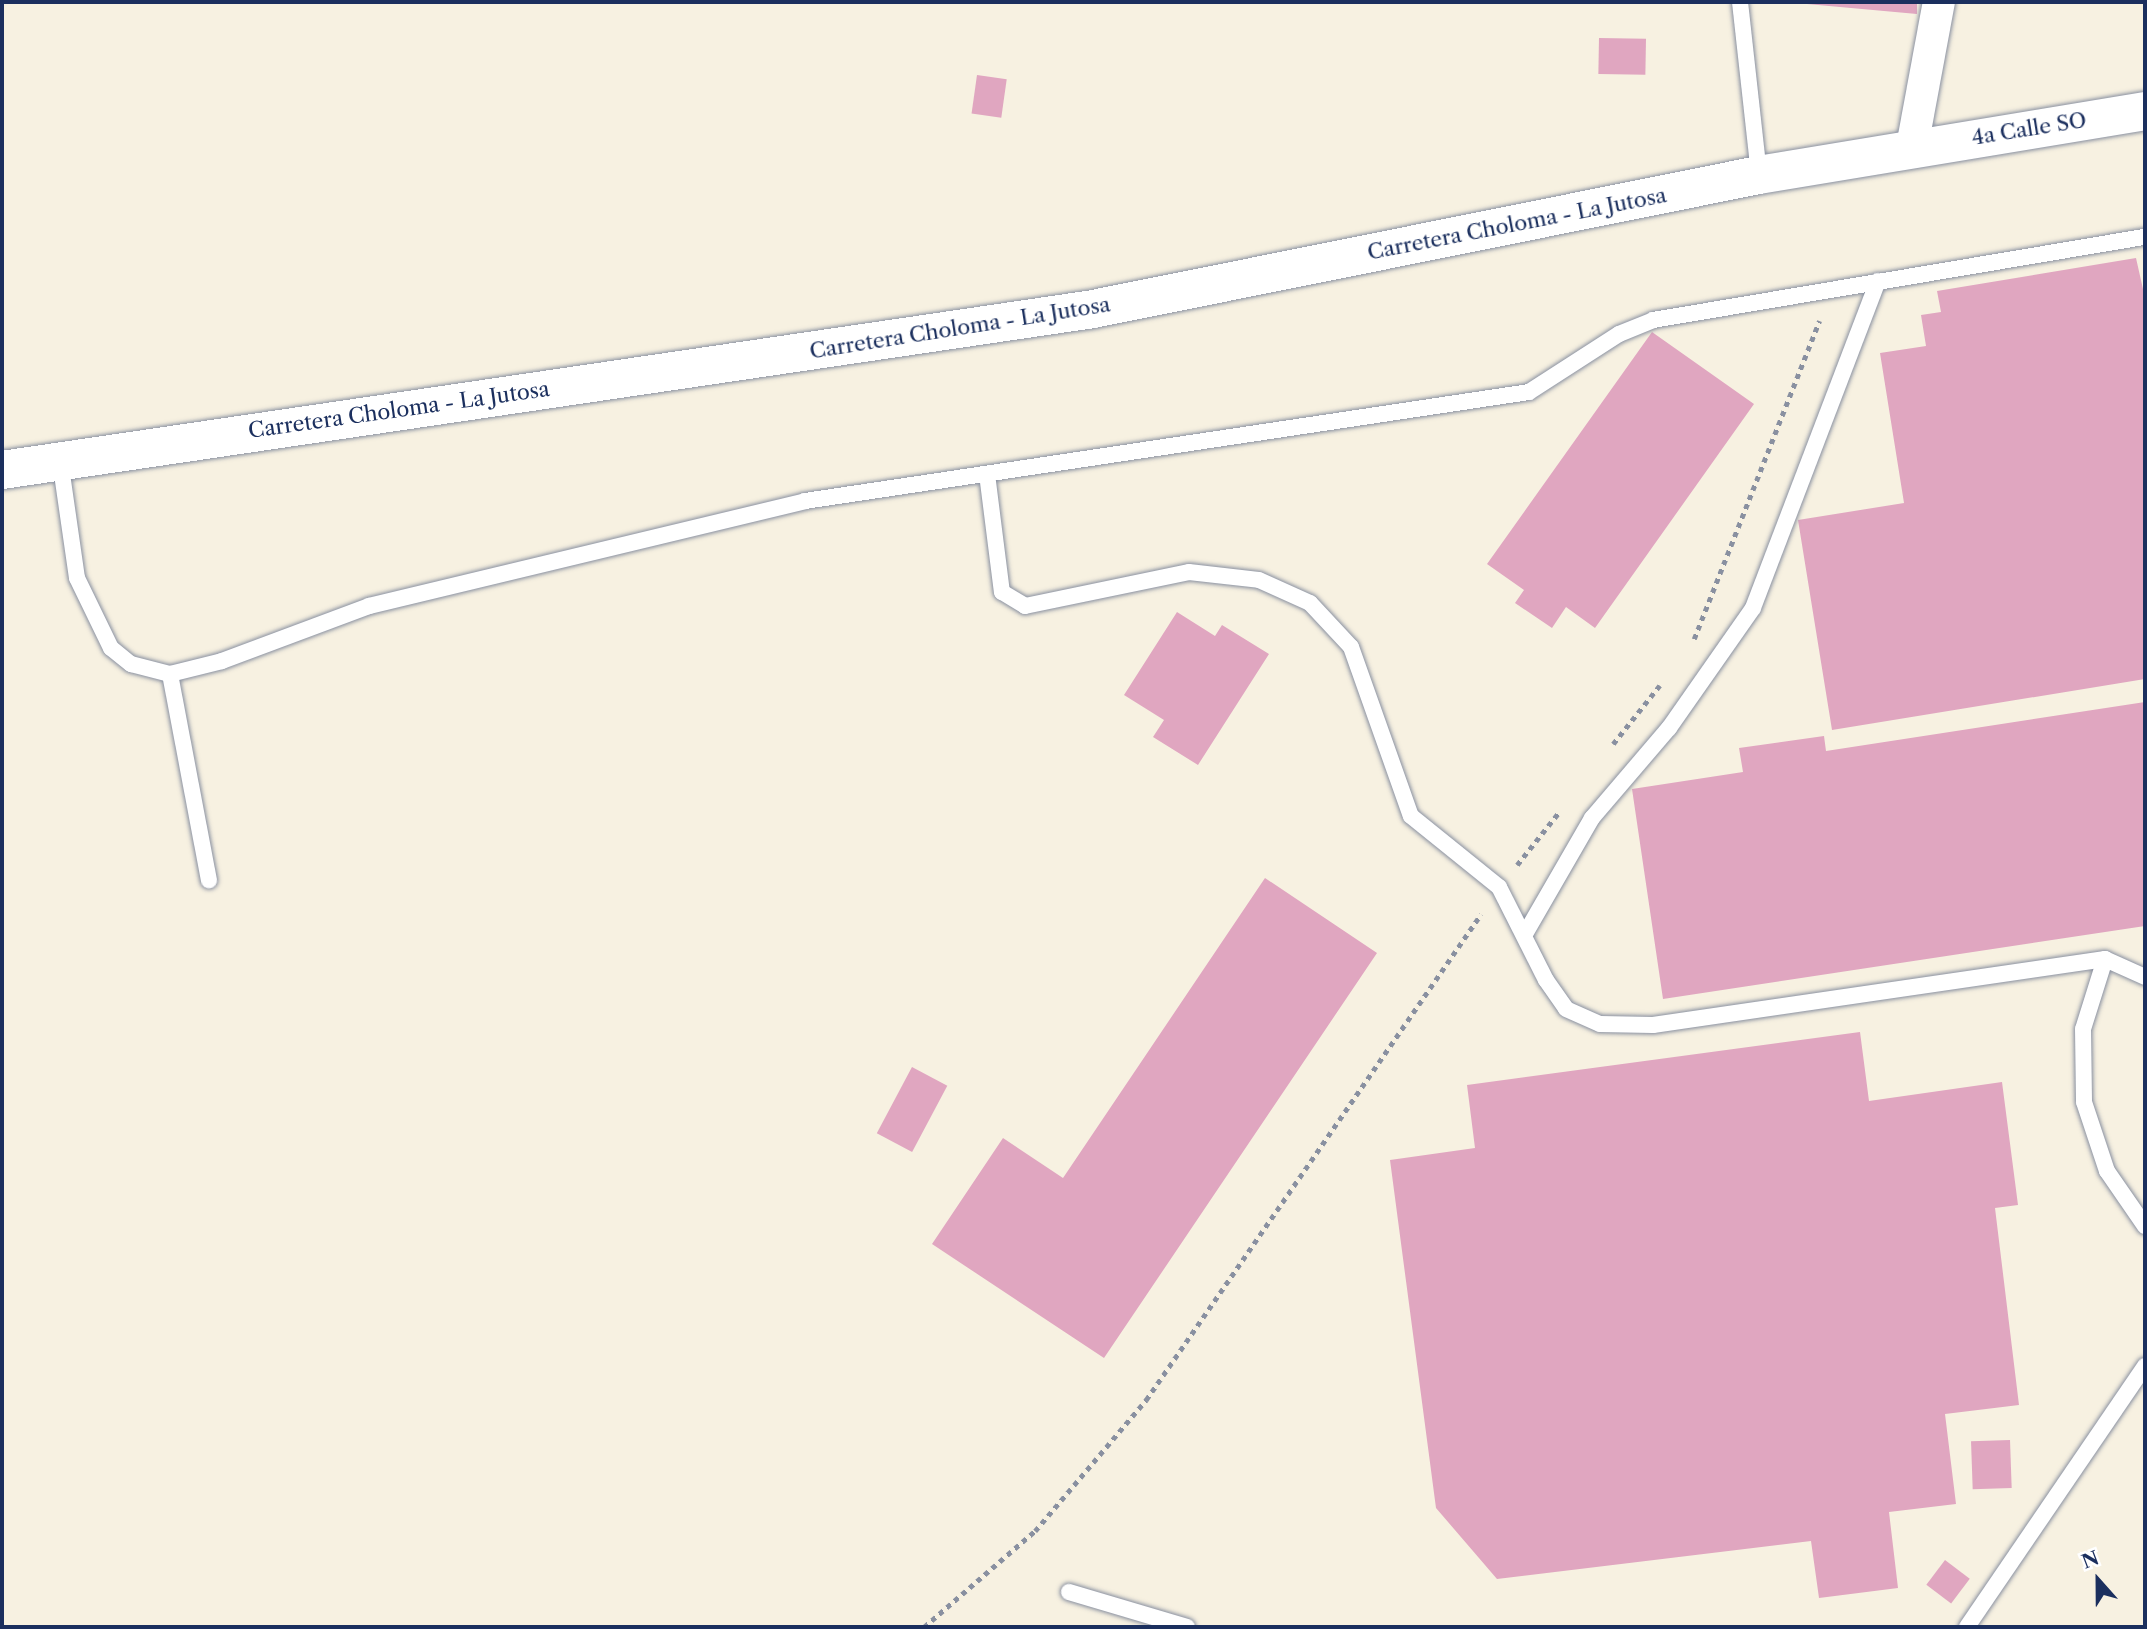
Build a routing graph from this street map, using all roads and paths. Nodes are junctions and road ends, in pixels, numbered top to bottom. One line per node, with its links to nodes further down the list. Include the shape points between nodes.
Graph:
1 (1740, 2): 5 (lane)
2 (1939, 2): 4 (street)
3 (2145, 111): 4 (street, 4a Calle SO)
4 (1912, 147): 5 (street, Carretera Choloma - La Jutosa)
5 (1759, 175): 9 (street, Carretera Choloma - La Jutosa, via 1093,309)
6 (2145, 237): 7 (lane)
7 (1878, 282): 8 (lane); 19 (lane, via 1753,607 1670,728 1592,818)
8 (1833, 288): 11 (lane, via 1653,320 1619,334 1529,392); 12 (path)
9 (60, 460): 10 (street, Carretera Choloma - La Jutosa); 13 (lane, via 77,578 111,648 131,664)
10 (2, 470)
11 (987, 474): 13 (lane, via 805,501 369,606 222,661); 18 (lane, via 1002,592 1025,606 1189,572 1259,580 1310,603 1351,647 1411,816)
12 (1690, 648)
13 (170, 674): 17 (lane)
14 (1664, 680): 15 (path)
15 (1612, 746)
16 (1569, 800): 18 (path)
17 (209, 880)
18 (1499, 887): 19 (lane); 25 (path, via 1146,1400 1035,1531)
19 (1525, 934): 20 (lane, via 1546,980 1566,1009 1600,1024 1653,1025)
20 (2105, 959): 21 (lane); 22 (lane, via 2083,1029 2084,1102 2107,1171)
21 (2145, 977)
22 (2145, 1226)
23 (2145, 1366): 27 (lane)
24 (1069, 1592): 26 (lane)
25 (924, 1627)
26 (1187, 1627)
27 (1967, 1627)

